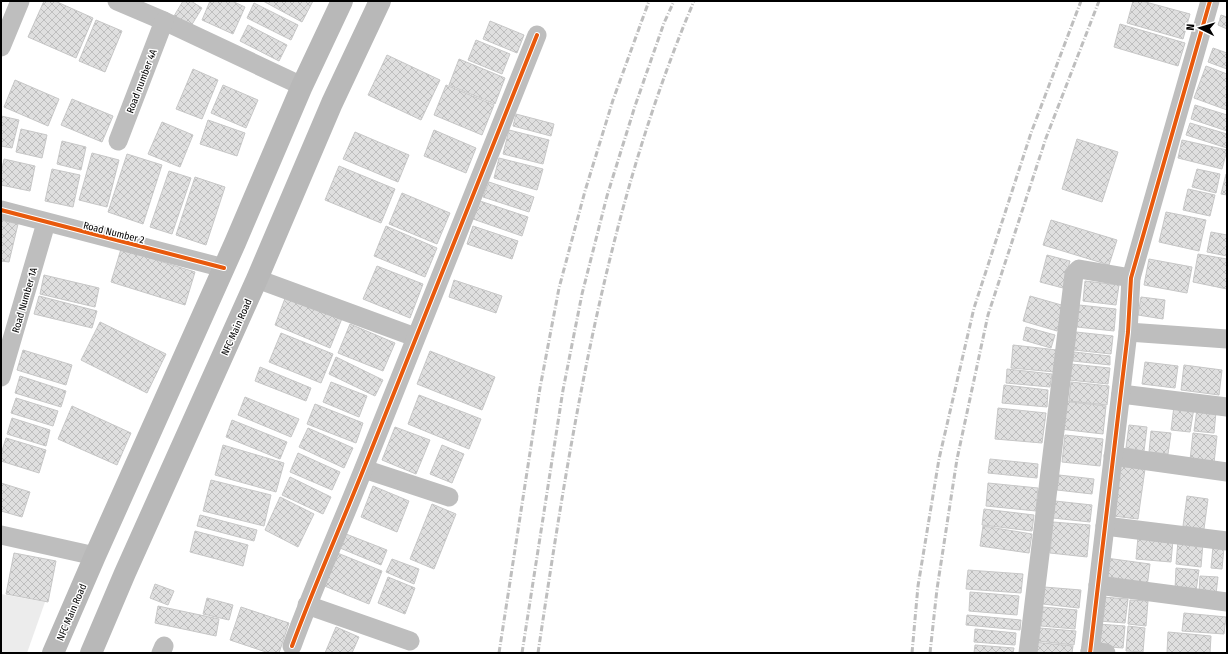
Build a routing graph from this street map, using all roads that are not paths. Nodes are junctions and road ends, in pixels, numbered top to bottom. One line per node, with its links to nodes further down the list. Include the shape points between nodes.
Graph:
1 (20, 1): 8 (street)
2 (117, 1): 6 (street)
3 (342, 1): 9 (main road, NFC Main Road)
4 (380, 1): 14 (main road, NFC Main Road, via 332,103)
5 (1210, 1): 15 (street)
6 (164, 21): 9 (street); 10 (street, Road number 4A)
7 (537, 35): 17 (street)
8 (1, 47)
9 (302, 86): 13 (main road, NFC Main Road)
10 (118, 141)
11 (1, 210): 12 (street, Road Number 2)
12 (46, 223): 13 (street, Road Number 2); 19 (street, Road Number 1A)
13 (224, 268): 29 (main road, NFC Main Road)
14 (257, 278): 17 (street); 37 (main road, NFC Main Road)
15 (1131, 278): 16 (street); 38 (street, via 1079,269 1074,274)
16 (1128, 332): 18 (street); 20 (street)
17 (415, 337): 23 (street)
18 (1227, 339)
19 (1, 377)
20 (1121, 394): 21 (street); 22 (street)
21 (1227, 407)
22 (1113, 456): 24 (street); 26 (street)
23 (364, 469): 25 (street); 32 (street)
24 (1227, 472)
25 (449, 497)
26 (1105, 526): 28 (street); 30 (street)
27 (1, 535): 29 (street)
28 (1227, 541)
29 (95, 556): 36 (main road, NFC Main Road)
30 (1098, 585): 31 (street); 35 (street)
31 (1227, 602)
32 (307, 605): 33 (street); 34 (street)
33 (410, 641)
34 (292, 646)
35 (1095, 652)
36 (53, 653)
37 (90, 653)
38 (1028, 653)

